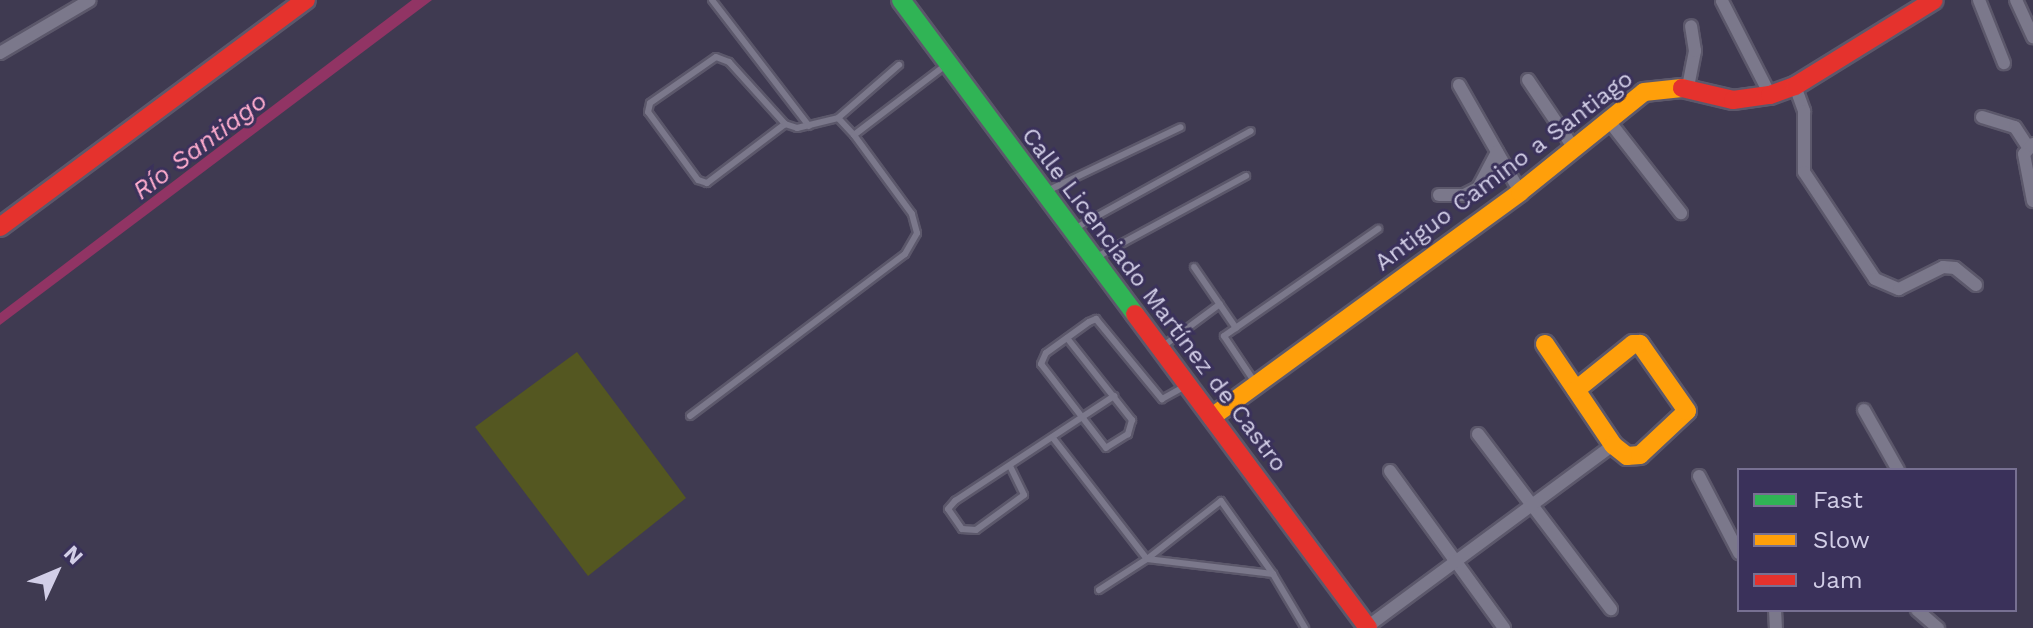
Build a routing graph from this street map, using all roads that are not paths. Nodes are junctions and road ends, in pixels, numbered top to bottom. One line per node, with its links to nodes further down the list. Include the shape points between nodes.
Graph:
1 (90, 0): 12 (street)
2 (306, 0): 38 (street)
3 (712, 0): 25 (lane)
4 (901, 0): 13 (street, Calle Licenciado Martínez de Castro)
5 (1934, 0): 9 (street, Antiguo Camino a Santiago)
6 (1979, 0): 14 (street)
7 (2016, 0): 11 (street)
8 (1722, 1): 20 (street)
9 (1911, 5): 18 (street, Antiguo Camino a Santiago)
10 (1691, 26): 19 (street, via 1695,51)
11 (2033, 37)
12 (0, 53)
13 (949, 63): 28 (lane); 33 (street, Calle Licenciado Martínez de Castro)
14 (2004, 63)
15 (899, 65): 22 (lane)
16 (1528, 80): 30 (street)
17 (1459, 85): 31 (street)
18 (1795, 86): 20 (street, Antiguo Camino a Santiago); 43 (street, via 1804,111 1804,172 1875,279 1899,289 1943,267 1955,268)
19 (1688, 87): 20 (street, Antiguo Camino a Santiago, via 1733,100); 23 (street, Antiguo Camino a Santiago, via 1644,92)
20 (1770, 95)
21 (1982, 117): 29 (street, via 2015,127)
22 (838, 118): 25 (lane); 28 (lane)
23 (1609, 121): 30 (street, Antiguo Camino a Santiago); 37 (street)
24 (785, 124): 24 (lane, via 707,183 698,180 648,112 650,103 716,57 729,62); 25 (lane)
25 (809, 126)
26 (1181, 127): 33 (lane)
27 (1251, 131): 40 (lane)
28 (854, 135): 54 (lane, via 912,214 917,233 905,254)
29 (2030, 146): 36 (street, via 2024,154)
30 (1575, 150): 34 (street, Antiguo Camino a Santiago)
31 (1497, 152): 34 (street); 35 (street, via 1478,188 1464,195)
32 (1246, 176): 41 (lane)
33 (1043, 192): 40 (street, Calle Licenciado Martínez de Castro)
34 (1520, 192): 49 (street, Antiguo Camino a Santiago)
35 (1439, 195)
36 (2033, 201)
37 (1681, 213)
38 (0, 227)
39 (1378, 229): 45 (lane)
40 (1071, 230): 41 (street, Calle Licenciado Martínez de Castro)
41 (1092, 259): 48 (street, Calle Licenciado Martínez de Castro)
42 (1194, 267): 44 (lane)
43 (1976, 285)
44 (1220, 304): 45 (lane); 48 (lane)
45 (1236, 328): 49 (lane, via 1224,336)
46 (1067, 338): 50 (lane, via 1096,319 1162,399); 52 (lane); 56 (lane, via 1046,353 1041,364)
47 (1545, 344): 51 (street)
48 (1158, 350): 50 (street, Calle Licenciado Martínez de Castro)
49 (1257, 384): 55 (street, Antiguo Camino a Santiago)
50 (1186, 385): 55 (street, Calle Licenciado Martínez de Castro)
51 (1576, 390): 59 (street); 59 (street, via 1633,344 1640,344 1687,411 1634,458)
52 (1114, 396): 56 (lane); 56 (lane, via 1134,427 1112,446 1100,444)
53 (1864, 410): 61 (street)
54 (690, 416)
55 (1212, 417): 73 (street, Calle Licenciado Martínez de Castro)
56 (1081, 419): 58 (lane)
57 (1478, 434): 64 (street)
58 (1053, 438): 60 (lane); 66 (lane)
59 (1613, 445): 64 (street)
60 (1010, 466): 60 (lane, via 948,509 962,529 976,530 1024,495)
61 (1897, 468)
62 (1390, 471): 67 (street)
63 (1699, 476): 65 (street)
64 (1530, 508): 67 (street); 70 (street)
65 (1737, 549)
66 (1147, 559): 68 (lane); 68 (lane, via 1221,501); 69 (lane)
67 (1457, 563): 73 (street); 74 (street)
68 (1273, 574): 72 (lane)
69 (1099, 590)
70 (1611, 609)
71 (1919, 612): 75 (street)
72 (1305, 628)
73 (1368, 628)
74 (1504, 628)
75 (1938, 628)

